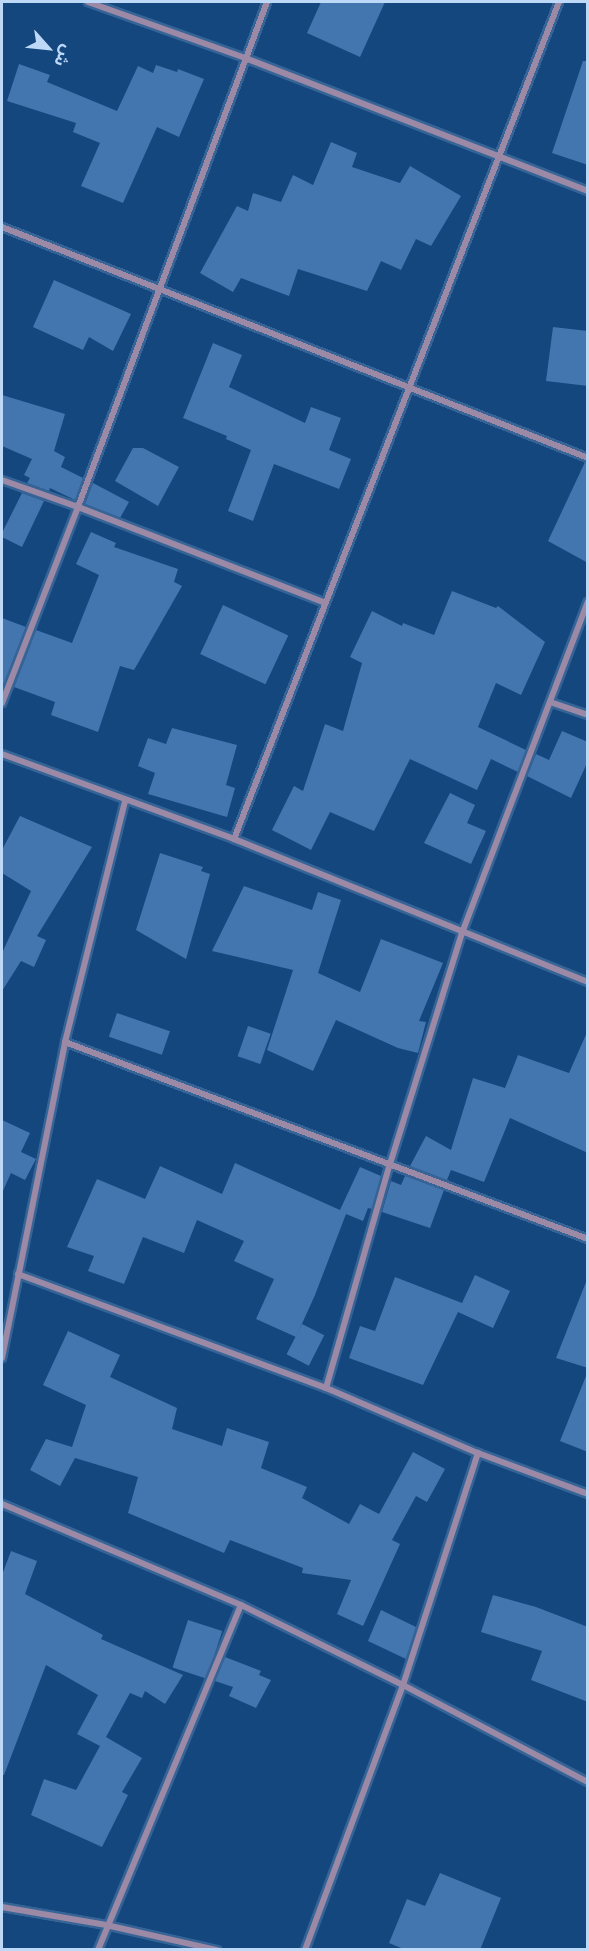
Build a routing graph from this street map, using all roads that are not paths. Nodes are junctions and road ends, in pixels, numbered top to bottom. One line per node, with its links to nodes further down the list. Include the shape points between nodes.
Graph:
1 (88, 2): 4 (street)
2 (267, 2): 4 (street)
3 (559, 2): 5 (street)
4 (245, 58): 5 (street); 8 (street)
5 (499, 157): 6 (street); 9 (street)
6 (588, 191)
7 (2, 227): 8 (street)
8 (159, 289): 9 (street); 12 (street)
9 (411, 388): 10 (street); 14 (street)
10 (588, 458)
11 (2, 480): 12 (street)
12 (78, 507): 14 (street); 15 (street)
13 (588, 602): 16 (street)
14 (325, 603): 20 (street)
15 (2, 702)
16 (550, 702): 17 (street); 21 (street)
17 (588, 716)
18 (2, 754): 19 (street)
19 (125, 801): 20 (street); 23 (street)
20 (234, 838): 21 (street)
21 (462, 933): 22 (street); 24 (street)
22 (588, 982)
23 (65, 1042): 24 (street); 26 (street)
24 (390, 1164): 25 (street); 28 (street)
25 (588, 1239)
26 (18, 1275): 27 (street); 28 (street)
27 (2, 1358)
28 (326, 1388): 29 (street)
29 (478, 1453): 30 (street); 33 (street)
30 (588, 1494)
31 (2, 1504): 32 (street)
32 (241, 1605): 33 (street); 36 (street)
33 (403, 1685): 34 (street); 39 (street)
34 (588, 1782)
35 (2, 1907): 36 (street)
36 (106, 1925): 37 (street); 38 (street)
37 (98, 1950)
38 (217, 1950)
39 (305, 1950)

